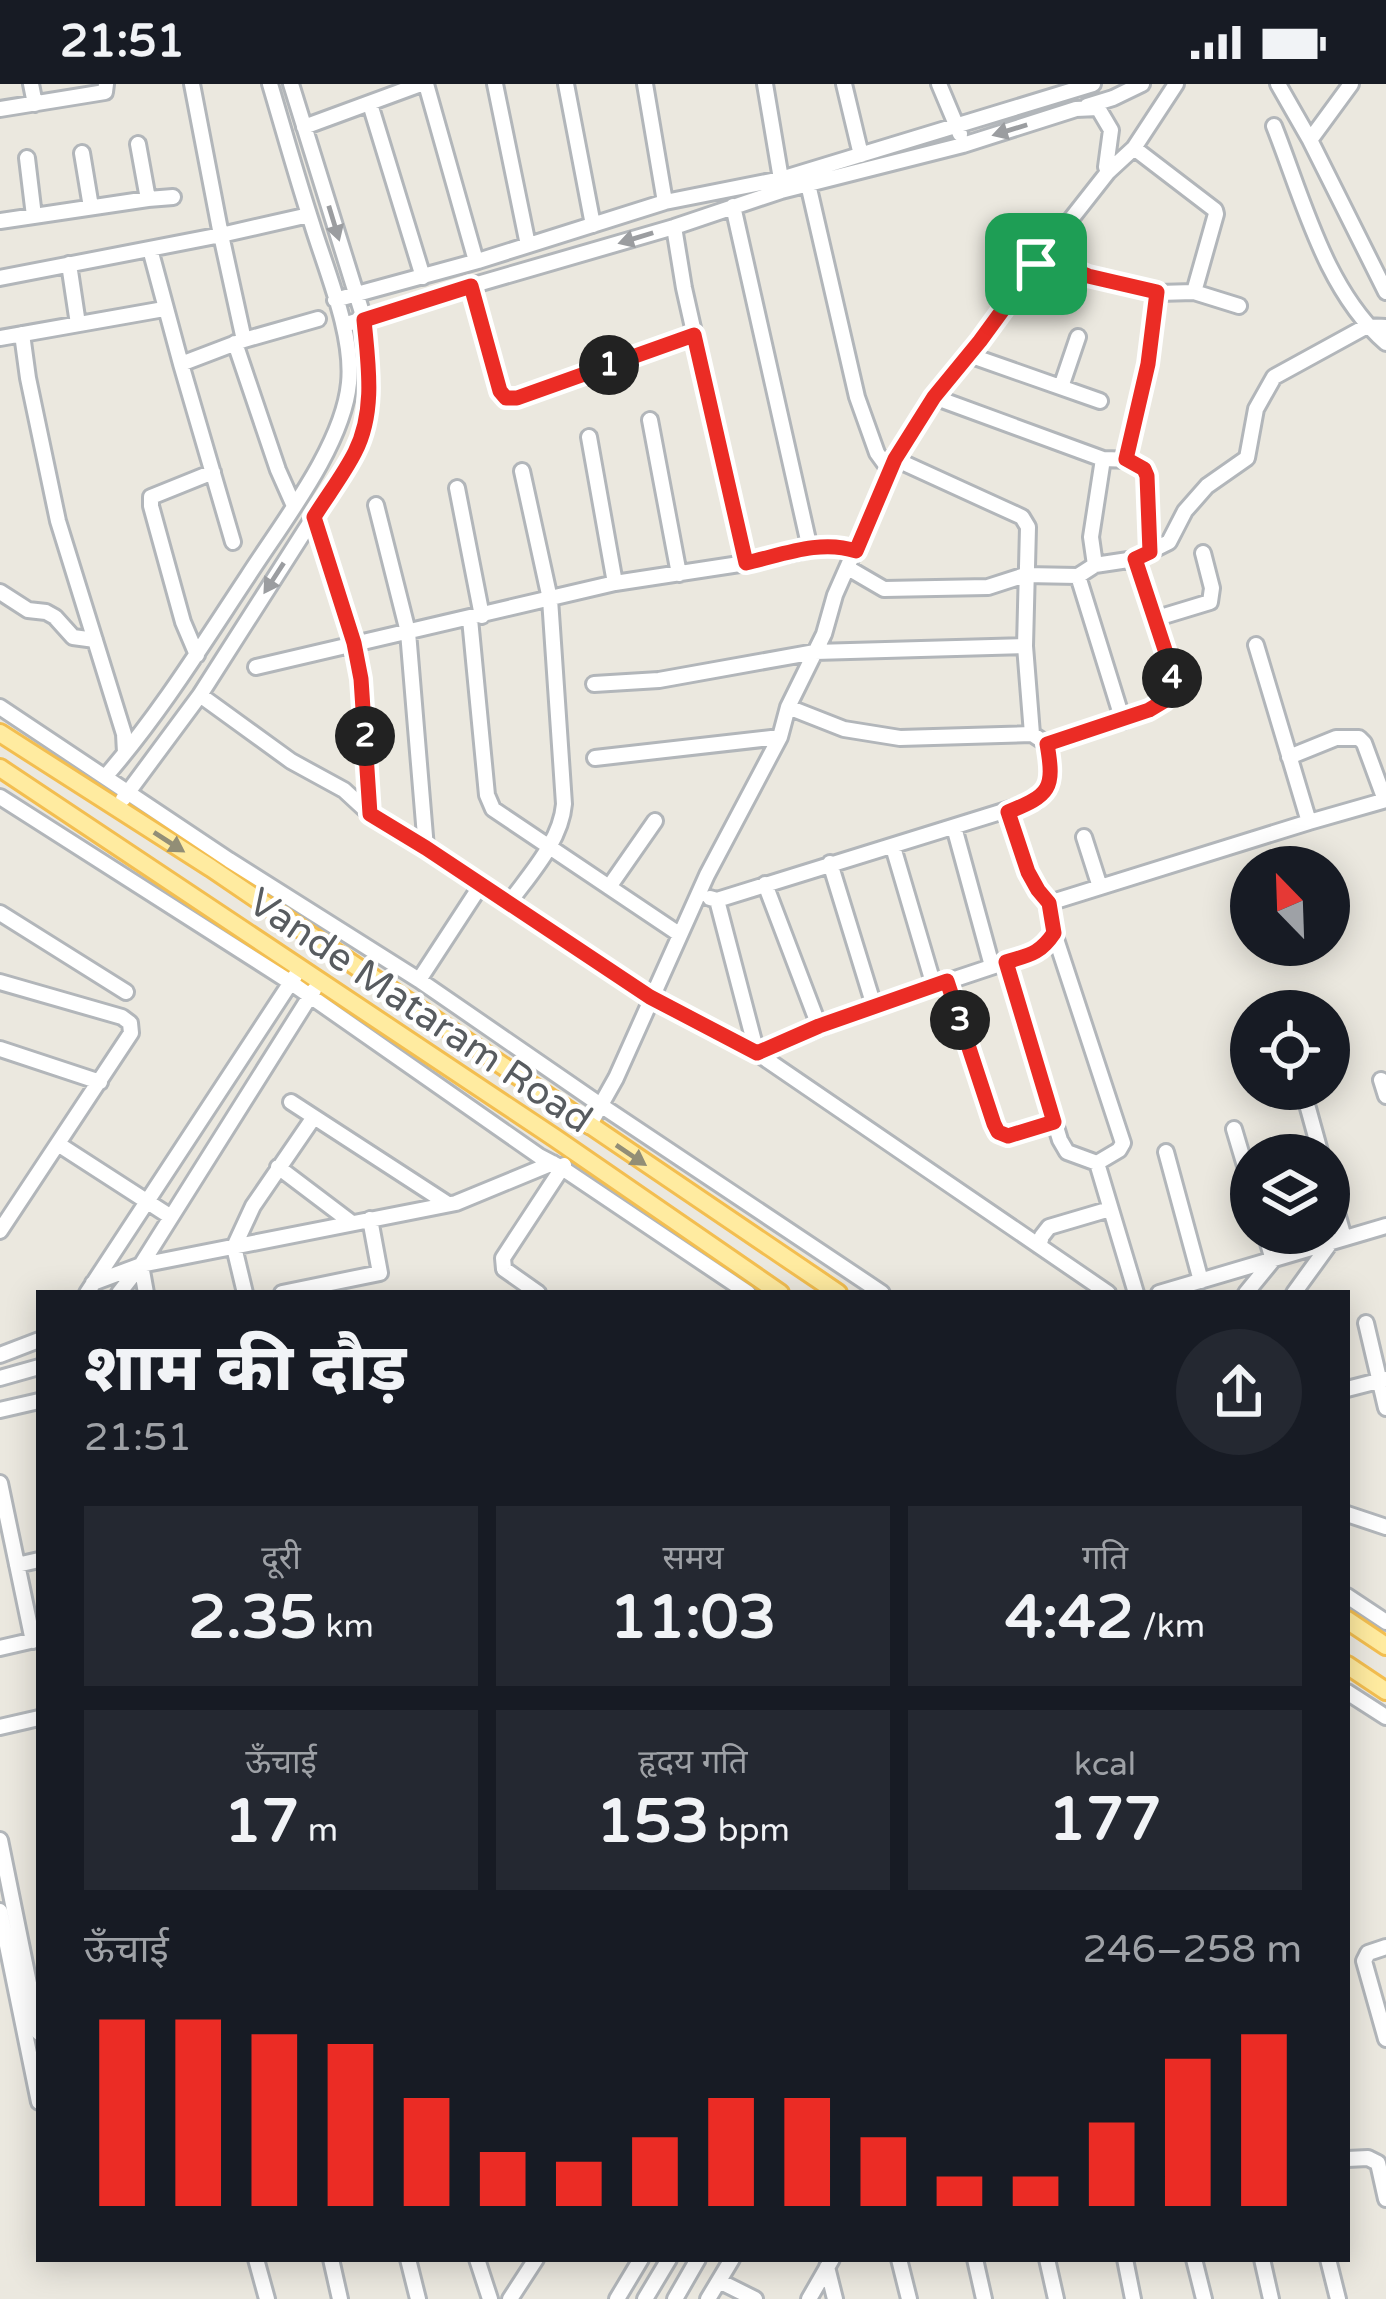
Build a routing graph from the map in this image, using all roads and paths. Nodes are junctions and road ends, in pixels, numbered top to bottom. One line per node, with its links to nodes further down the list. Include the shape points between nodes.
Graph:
1 (31, 84): 19 (street)
2 (106, 84): 19 (street, via 105,92)
3 (192, 84): 47 (street)
4 (270, 84): 41 (street)
5 (291, 84): 24 (street)
6 (423, 84): 18 (street); 51 (street)
7 (495, 84): 48 (street)
8 (566, 84): 45 (street)
9 (645, 84): 38 (street)
10 (765, 84): 34 (street)
11 (844, 84): 31 (street)
12 (939, 84): 25 (street)
13 (1142, 84): 21 (street)
14 (1176, 84): 29 (street)
15 (1278, 84): 26 (street)
16 (1351, 84): 26 (street)
17 (1086, 85): 25 (street)
18 (403, 87): 20 (street)
19 (35, 104): 22 (street)
20 (370, 104): 24 (street); 53 (street)
21 (1076, 109): 28 (street, one-way to 28); 33 (street, via 1098,108 1111,130)
22 (0, 110)
23 (1274, 126): 67 (street, via 1330,268)
24 (304, 127): 59 (street, one-way to 59)
25 (958, 127): 28 (street); 31 (street)
26 (1310, 140): 58 (street)
27 (138, 144): 37 (street)
28 (963, 145): 35 (street)
29 (1134, 148): 33 (street); 57 (street, via 1215,210)
30 (82, 153): 40 (street)
31 (861, 155): 34 (street)
32 (27, 158): 42 (street)
33 (1108, 172): 50 (street)
34 (781, 178): 38 (street)
35 (808, 184): 39 (street); 84 (street, via 857,397 878,453)
36 (172, 197): 37 (street)
37 (148, 199): 40 (street)
38 (665, 202): 45 (street)
39 (733, 206): 46 (street); 92 (street)
40 (91, 208): 42 (street)
41 (309, 215): 47 (street); 60 (street)
42 (34, 216): 43 (street)
43 (0, 221)
44 (1009, 224): 50 (street, via 1009,244)
45 (593, 225): 48 (street)
46 (674, 227): 55 (street, one-way to 55); 70 (street)
47 (221, 235): 49 (street); 73 (street)
48 (528, 245): 51 (street)
49 (150, 249): 52 (street); 62 (street)
50 (1039, 260): 56 (street); 75 (street)
51 (476, 262): 53 (street)
52 (69, 264): 54 (street); 65 (street)
53 (422, 277): 59 (street)
54 (0, 278)
55 (471, 286): 64 (street); 70 (street, via 506,398)
56 (1157, 292): 57 (street); 83 (street)
57 (1194, 292): 61 (street)
58 (1386, 292)
59 (357, 296): 60 (street); 64 (street)
60 (335, 300): 66 (street)
61 (1239, 306)
62 (164, 310): 65 (street); 76 (street)
63 (319, 320): 73 (street)
64 (364, 320): 66 (street); 90 (street, via 368,412 357,449)
65 (78, 324): 69 (street)
66 (344, 325): 89 (street, via 350,382 342,415)
67 (1366, 326): 68 (street); 74 (street); 95 (street, via 1274,377 1256,409 1247,458 1207,486 1168,542)
68 (1386, 327)
69 (22, 334): 72 (street); 108 (street, via 58,521)
70 (694, 335): 96 (street)
71 (1078, 337): 77 (street)
72 (0, 338)
73 (240, 341): 76 (street); 89 (street)
74 (1386, 343)
75 (969, 355): 77 (street); 78 (street)
76 (181, 364): 86 (street)
77 (1061, 388): 79 (street)
78 (934, 397): 82 (street); 84 (street)
79 (1100, 401)
80 (650, 420): 99 (street)
81 (589, 437): 102 (street)
82 (1103, 459): 83 (street); 97 (street, via 1091,537)
83 (1126, 459): 95 (street, via 1147,476)
84 (893, 465): 93 (street); 100 (street, via 1022,517)
85 (522, 470): 104 (street)
86 (212, 472): 91 (street); 113 (street, via 151,497)
87 (457, 488): 105 (street)
88 (376, 505): 107 (street)
89 (294, 506): 113 (street)
90 (314, 517): 109 (street); 116 (street, one-way to 116)
91 (233, 542)
92 (810, 549): 93 (street); 96 (street)
93 (856, 551): 98 (street)
94 (1203, 553): 106 (street, via 1210,602)
95 (1142, 556): 97 (street); 106 (street)
96 (746, 563): 99 (street)
97 (1095, 565): 101 (street)
98 (848, 568): 100 (street, via 884,589 988,587); 112 (street)
99 (679, 574): 102 (street)
100 (1025, 575): 101 (street); 111 (street)
101 (1078, 575): 119 (street)
102 (615, 583): 104 (street)
103 (0, 592): 108 (street, via 55,617 73,637)
104 (550, 599): 105 (street); 138 (street, via 564,804)
105 (476, 617): 107 (street); 138 (street, via 487,795 499,815)
106 (1154, 619): 119 (street, via 1173,689)
107 (408, 632): 109 (street); 140 (street)
108 (95, 640): 124 (street)
109 (354, 643): 114 (street); 133 (street)
110 (1256, 645): 125 (street)
111 (1025, 646): 112 (street); 121 (street)
112 (815, 652): 115 (street); 118 (street)
113 (197, 655): 124 (street)
114 (256, 667)
115 (595, 684)
116 (200, 695): 130 (street); 133 (street)
117 (0, 706): 128 (street)
118 (788, 707): 121 (street, via 844,729 900,738); 122 (street)
119 (1123, 721): 123 (street)
120 (0, 733): 130 (main road, Vande Mataram Road)
121 (1032, 734): 123 (street)
122 (780, 737): 126 (street); 146 (street)
123 (1047, 744): 132 (street, via 1050,787)
124 (125, 754): 128 (street)
125 (1289, 757): 131 (street, via 1359,738); 135 (street)
126 (595, 758)
127 (0, 768): 154 (main road, Vande Mataram Road)
128 (105, 777): 130 (street)
129 (0, 796): 154 (street)
130 (122, 800): 155 (street); 170 (main road, Vande Mataram Road, one-way to 170)
131 (1386, 800): 135 (street)
132 (1008, 812): 136 (street); 149 (street, via 1028,872)
133 (370, 814): 140 (street)
134 (655, 821): 144 (street)
135 (1309, 823): 145 (street)
136 (954, 827): 139 (street); 153 (street)
137 (1084, 837): 145 (street)
138 (549, 846): 144 (street); 148 (street)
139 (893, 847): 141 (street); 157 (street)
140 (426, 848): 143 (street)
141 (830, 863): 142 (street); 161 (street)
142 (765, 884): 147 (street); 162 (street)
143 (481, 885): 148 (street); 155 (street)
144 (609, 886): 152 (street)
145 (1100, 887): 149 (street)
146 (699, 896): 147 (street); 152 (street)
147 (716, 900): 164 (street)
148 (509, 903): 160 (street)
149 (1049, 903): 151 (street)
150 (0, 913): 159 (street)
151 (1054, 933): 153 (street, via 1039,951); 176 (street, via 1123,1143)
152 (679, 934): 160 (street)
153 (999, 964): 157 (street); 169 (street)
154 (295, 975): 158 (main road, Vande Mataram Road); 179 (street)
155 (419, 980): 167 (street)
156 (0, 982): 165 (street, via 130,1023)
157 (940, 984): 161 (street); 169 (street, via 998,1132)
158 (315, 988): 174 (main road, Vande Mataram Road); 177 (street); 182 (street)
159 (126, 992)
160 (650, 997): 164 (street); 167 (street)
161 (874, 1006): 162 (street)
162 (819, 1026): 164 (street)
163 (0, 1048): 165 (street)
164 (757, 1053): 188 (street)
165 (100, 1082): 173 (street)
166 (291, 1102): 168 (street)
167 (602, 1106): 170 (street); 207 (street)
168 (314, 1118): 178 (street); 180 (street)
169 (1054, 1122): 176 (street, via 1067,1152)
170 (589, 1126): 206 (main road, Vande Mataram Road, one-way to 206)
171 (1234, 1130): 172 (street)
172 (1235, 1134)
173 (58, 1144): 179 (street); 186 (street)
174 (574, 1150): 177 (street); 205 (main road, Vande Mataram Road)
175 (1166, 1152): 196 (street)
176 (1096, 1163): 181 (street)
177 (558, 1165): 180 (street); 203 (street, via 503,1258 504,1269); 204 (street)
178 (278, 1167): 184 (street); 189 (street)
179 (148, 1202): 182 (street); 197 (street)
180 (448, 1204): 183 (street)
181 (1110, 1209): 188 (street, via 1049,1227); 209 (street)
182 (171, 1217): 194 (street)
183 (370, 1219): 184 (street); 195 (street)
184 (352, 1223): 189 (street)
185 (1386, 1226): 187 (street)
186 (0, 1231)
187 (1350, 1236)
188 (1039, 1246): 208 (street)
189 (234, 1247): 194 (street); 200 (street)
190 (1271, 1254): 193 (street)
191 (1292, 1254): 193 (street)
192 (1326, 1254): 212 (street)
193 (1273, 1260): 196 (street); 211 (street)
194 (141, 1265): 197 (street); 198 (street); 199 (street)
195 (380, 1274): 201 (street); 202 (street)
196 (1202, 1281): 210 (street)
197 (90, 1288)
198 (120, 1290)
199 (145, 1290)
200 (244, 1290)
201 (297, 1290)
202 (382, 1290)
203 (534, 1290)
204 (744, 1290)
205 (776, 1290)
206 (834, 1290)
207 (878, 1290)
208 (1104, 1290)
209 (1135, 1290)
210 (1170, 1290)
211 (1247, 1290)
212 (1296, 1290)
213 (1366, 1323): 218 (street)
214 (36, 1341): 215 (street)
215 (0, 1355)
216 (36, 1367): 217 (street)
217 (0, 1378)
218 (1382, 1380): 219 (street); 221 (street)
219 (1350, 1388)
220 (36, 1402): 222 (street)
221 (1386, 1408)
222 (0, 1409)
223 (0, 1483): 227 (street)
224 (1350, 1515): 225 (street)
225 (1386, 1527)
226 (36, 1561): 227 (street)
227 (17, 1565): 231 (street)
228 (1350, 1598): 230 (street)
229 (1350, 1622): 232 (main road)
230 (1386, 1622)
231 (36, 1640): 233 (street)
232 (1386, 1646)
233 (0, 1648)
234 (1350, 1667): 235 (main road)
235 (1386, 1691)
236 (1350, 1693): 237 (street)
237 (1386, 1718)
238 (36, 1719): 239 (street)
239 (0, 1727)
240 (0, 1840): 244 (street)
241 (0, 1911): 243 (street)
242 (1386, 1947): 245 (street, via 1364,1961)
243 (5, 1959): 244 (street)
244 (32, 2015): 246 (street)
245 (1386, 2039)
246 (36, 2065)
247 (1350, 2159): 248 (street, via 1368,2158)
248 (1383, 2169): 249 (street)
249 (1386, 2198)
250 (257, 2262): 268 (street)
251 (333, 2262): 269 (street)
252 (409, 2262): 270 (street)
253 (478, 2262): 271 (street)
254 (534, 2262): 272 (street)
255 (639, 2262): 273 (street)
256 (667, 2262): 274 (street)
257 (696, 2262): 275 (street)
258 (730, 2262): 267 (street)
259 (900, 2262): 280 (street)
260 (976, 2262): 281 (street)
261 (1048, 2262): 282 (street)
262 (1126, 2262): 283 (street)
263 (1195, 2262): 284 (street)
264 (1263, 2262): 285 (street)
265 (1329, 2262): 286 (street)
266 (829, 2263): 278 (street); 279 (street)
267 (719, 2281): 276 (street); 277 (street)
268 (267, 2299)
269 (340, 2299)
270 (418, 2299)
271 (490, 2299)
272 (510, 2299)
273 (617, 2299)
274 (644, 2299)
275 (675, 2299)
276 (708, 2299)
277 (755, 2299)
278 (809, 2299)
279 (835, 2299)
280 (909, 2299)
281 (983, 2299)
282 (1056, 2299)
283 (1133, 2299)
284 (1204, 2299)
285 (1271, 2299)
286 (1338, 2299)

